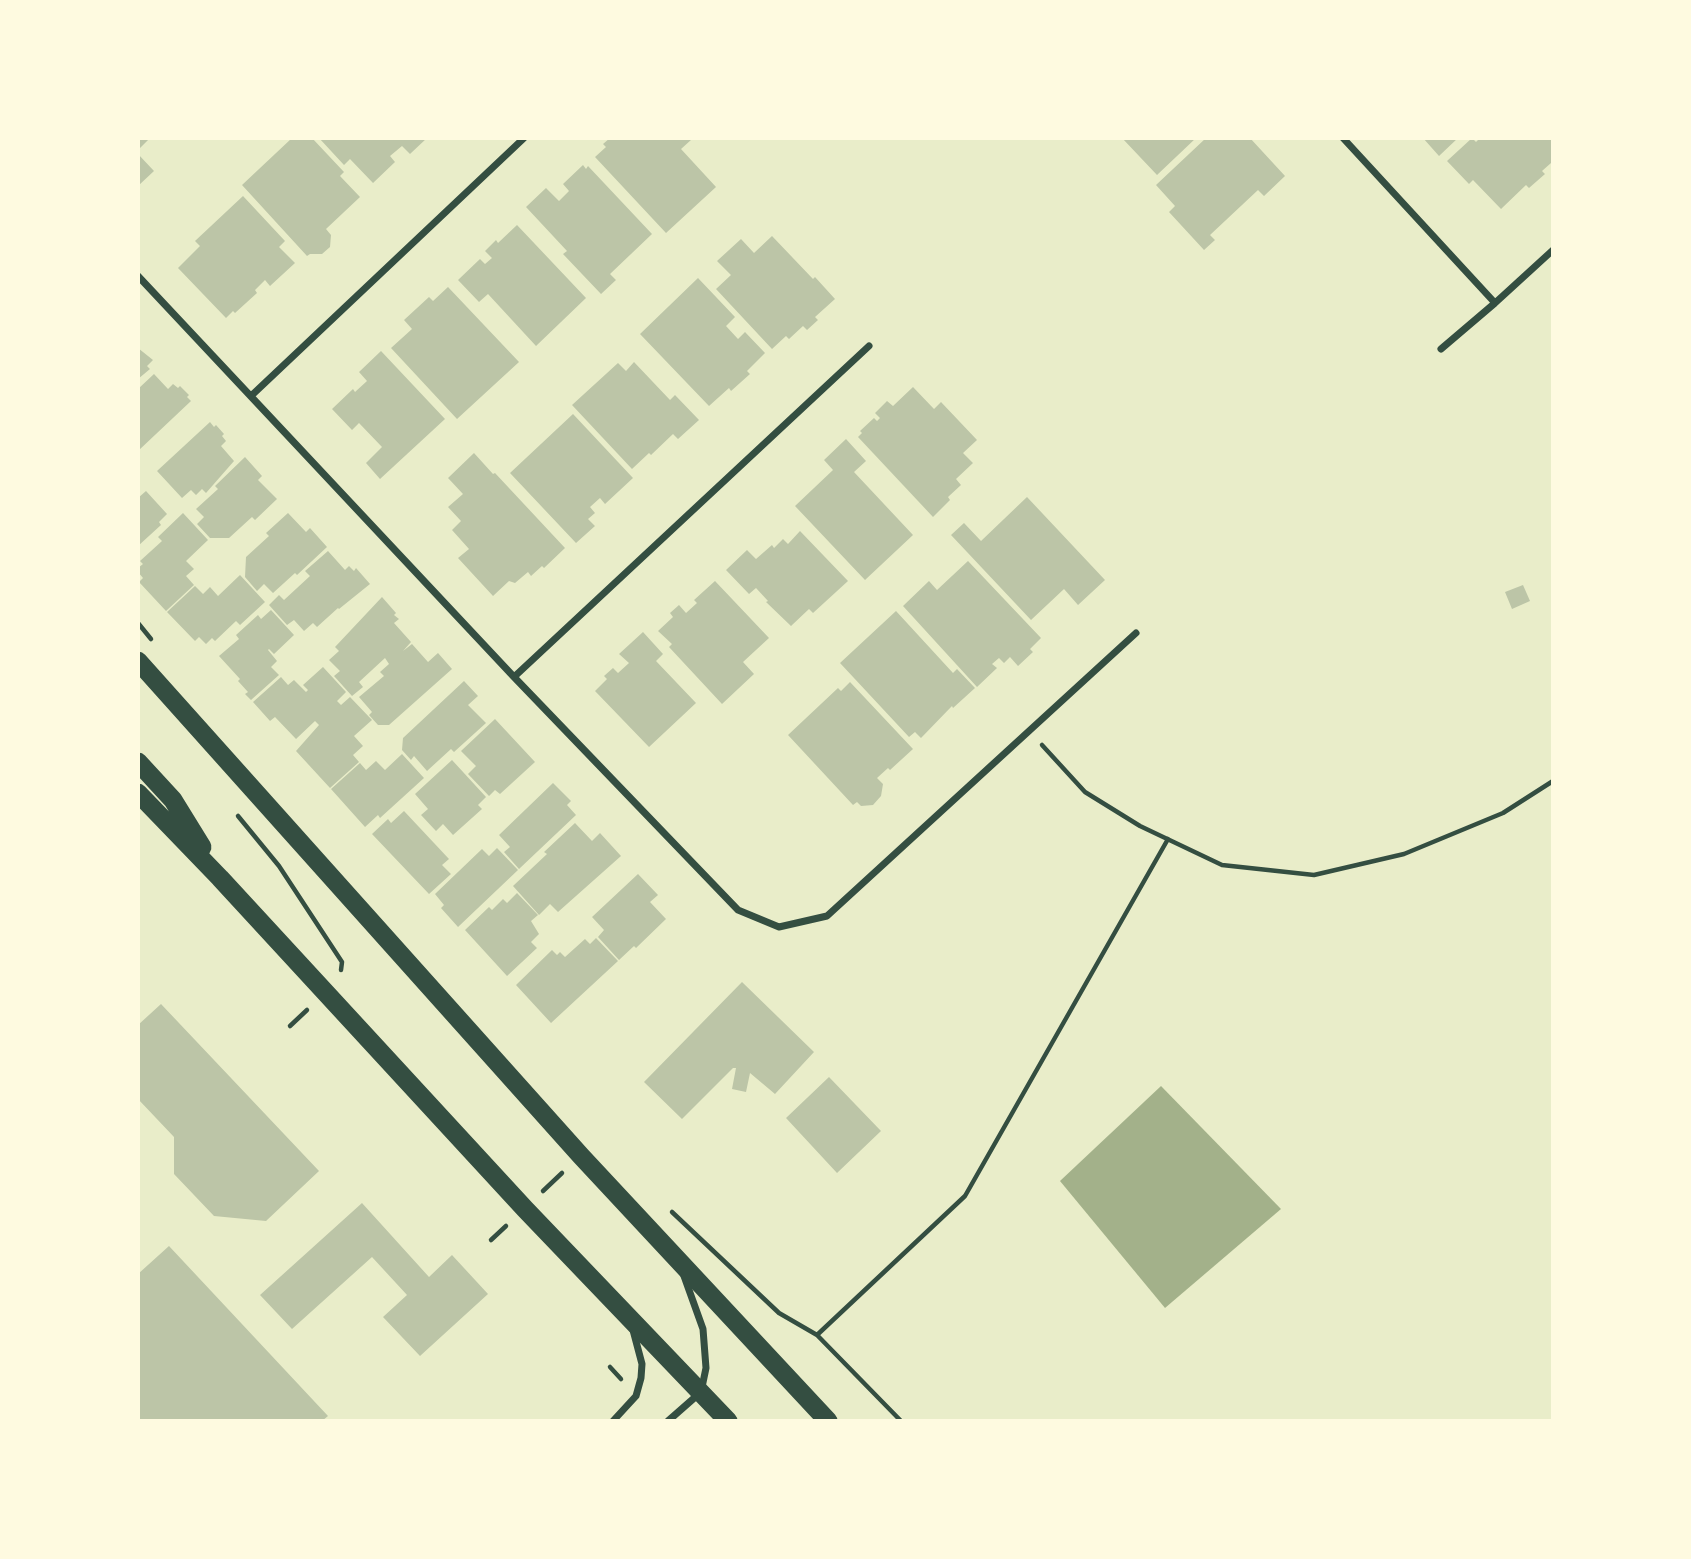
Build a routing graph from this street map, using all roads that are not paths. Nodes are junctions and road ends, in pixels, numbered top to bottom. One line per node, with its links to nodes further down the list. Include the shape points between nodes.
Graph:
1 (524, 138): 8 (street)
2 (1343, 138): 5 (street)
3 (1553, 250): 5 (street)
4 (138, 276): 8 (street)
5 (1495, 303): 7 (street)
6 (869, 346): 11 (street)
7 (1441, 349)
8 (251, 396): 11 (street)
9 (1136, 633): 11 (street, via 827,916 779,927 738,910)
10 (138, 661): 15 (highway)
11 (514, 677)
12 (138, 762): 14 (highway, via 173,800)
13 (138, 793): 14 (highway)
14 (220, 878): 16 (highway)
15 (679, 1262): 17 (street, via 703,1329 706,1368); 21 (highway)
16 (631, 1320): 17 (highway); 18 (street, via 641,1378 636,1396)
17 (701, 1392): 19 (street); 20 (highway)
18 (613, 1421)
19 (668, 1421)
20 (727, 1421)
21 (828, 1421)

